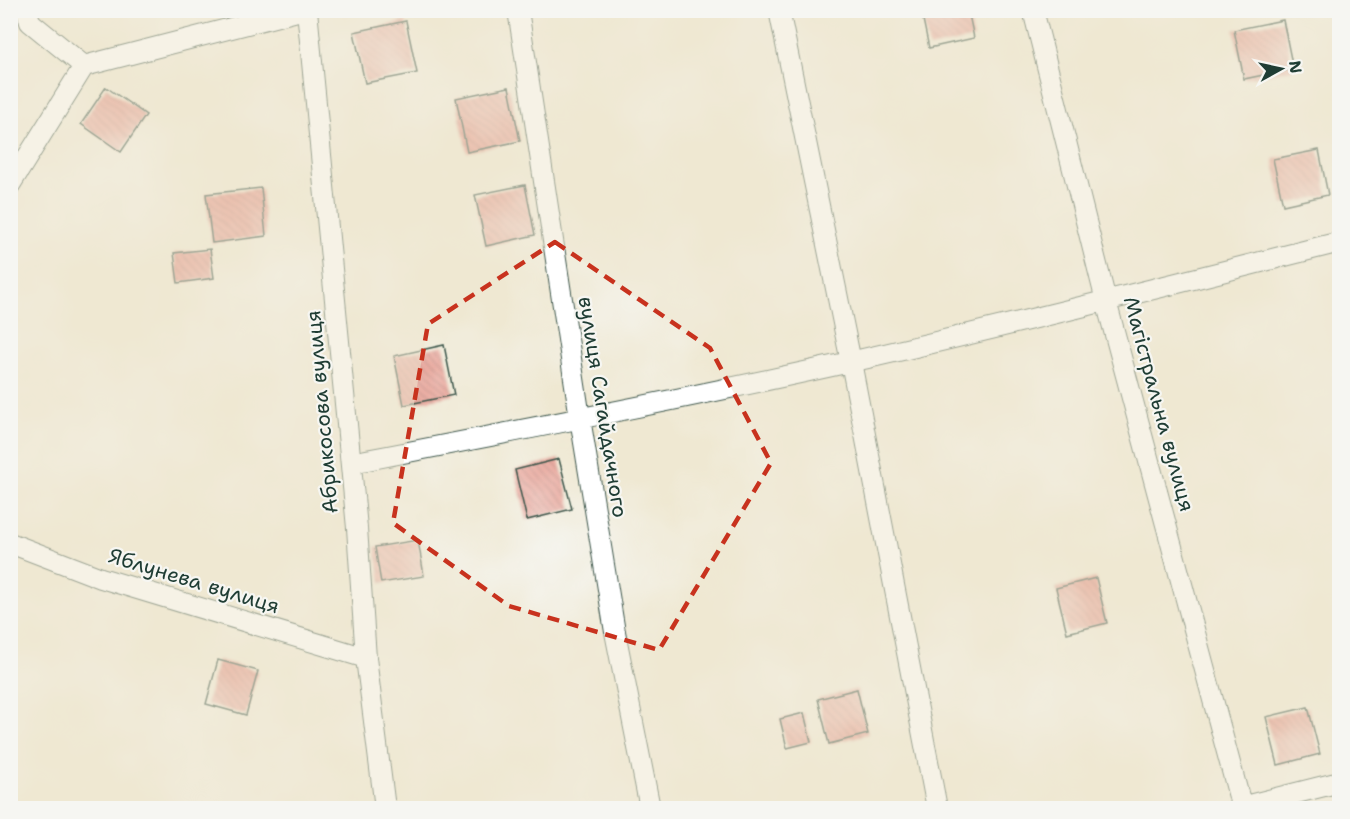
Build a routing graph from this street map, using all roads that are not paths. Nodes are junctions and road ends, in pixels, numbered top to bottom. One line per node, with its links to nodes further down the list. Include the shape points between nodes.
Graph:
1 (27, 10): 7 (street, via 30,22)
2 (301, 10): 7 (street)
3 (307, 10): 13 (street, Абрикосова вулиця)
4 (518, 10): 12 (street, вулиця Сагайдачного)
5 (779, 10): 11 (street)
6 (1033, 10): 10 (street, Магістральна вулиця)
7 (84, 66): 8 (street)
8 (10, 185)
9 (1340, 242): 10 (street)
10 (1106, 301): 11 (street); 20 (street, Магістральна вулиця)
11 (850, 362): 12 (street); 19 (street)
12 (580, 418): 13 (street); 18 (street, вулиця Сагайдачного, via 615,632)
13 (351, 463): 15 (street, Абрикосова вулиця)
14 (10, 543): 15 (street, Яблунева вулиця, via 101,578)
15 (366, 658): 17 (street, Абрикосова вулиця)
16 (1340, 782): 20 (street)
17 (385, 808)
18 (650, 808)
19 (937, 808)
20 (1240, 808)

